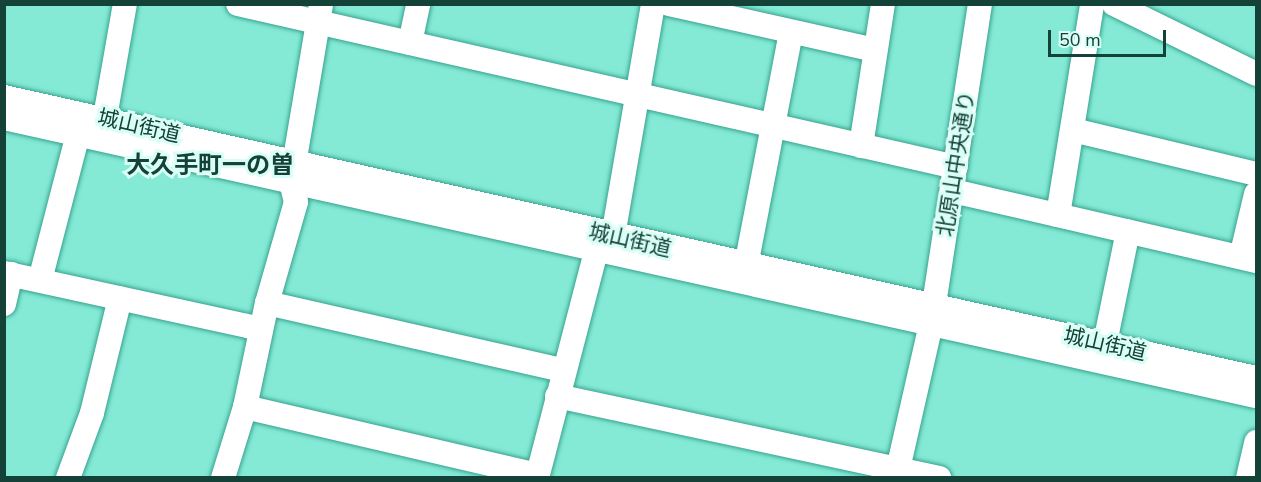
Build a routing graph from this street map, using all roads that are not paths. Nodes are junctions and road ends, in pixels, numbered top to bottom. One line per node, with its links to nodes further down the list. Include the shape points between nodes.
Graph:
1 (125, 4): 17 (street)
2 (238, 4): 10 (street)
3 (418, 4): 12 (street)
4 (653, 4): 15 (street)
5 (669, 4): 11 (street)
6 (883, 4): 13 (street)
7 (980, 4): 23 (street, 北原山中央通り)
8 (1092, 4): 20 (street)
9 (1114, 4): 14 (street)
10 (319, 14): 12 (street); 24 (street)
11 (791, 32): 13 (street); 19 (street)
12 (411, 43): 15 (street)
13 (875, 50): 22 (street)
14 (1257, 74)
15 (639, 95): 19 (street); 30 (street)
16 (4, 97): 17 (street, 城山街道)
17 (105, 117): 24 (street, 城山街道)
18 (4, 118): 21 (street, 城山街道)
19 (771, 128): 22 (street); 32 (street)
20 (1073, 130): 25 (street); 28 (street)
21 (78, 134): 24 (street, 城山街道); 34 (street)
22 (861, 146): 23 (street)
23 (956, 167): 26 (street, 北原山中央通り)
24 (293, 171): 30 (street, 城山街道); 36 (street, via 296,202)
25 (1257, 174)
26 (953, 191): 28 (street); 38 (street, 北原山中央通り)
27 (1257, 194): 31 (street)
28 (1058, 215): 29 (street)
29 (1128, 231): 31 (street); 40 (street)
30 (605, 244): 32 (street, 城山街道); 38 (street, 城山街道); 41 (street)
31 (1249, 259)
32 (747, 266): 38 (street, 城山街道)
33 (8, 273): 34 (street); 37 (street)
34 (40, 280): 35 (street)
35 (120, 298): 39 (street); 49 (street, via 92,413)
36 (267, 303): 39 (street); 41 (street)
37 (4, 304)
38 (932, 315): 40 (street, 城山街道); 44 (street, 城山街道); 47 (street, 北原山中央通り)
39 (261, 329): 45 (street)
40 (1105, 343): 42 (street, 城山街道)
41 (563, 370): 43 (street)
42 (1257, 378)
43 (557, 396): 47 (street); 48 (street)
44 (1257, 396)
45 (245, 407): 48 (street); 50 (street)
46 (1257, 442): 52 (street)
47 (897, 473): 51 (street)
48 (537, 476)
49 (68, 477)
50 (224, 477)
51 (939, 477)
52 (1248, 477)

